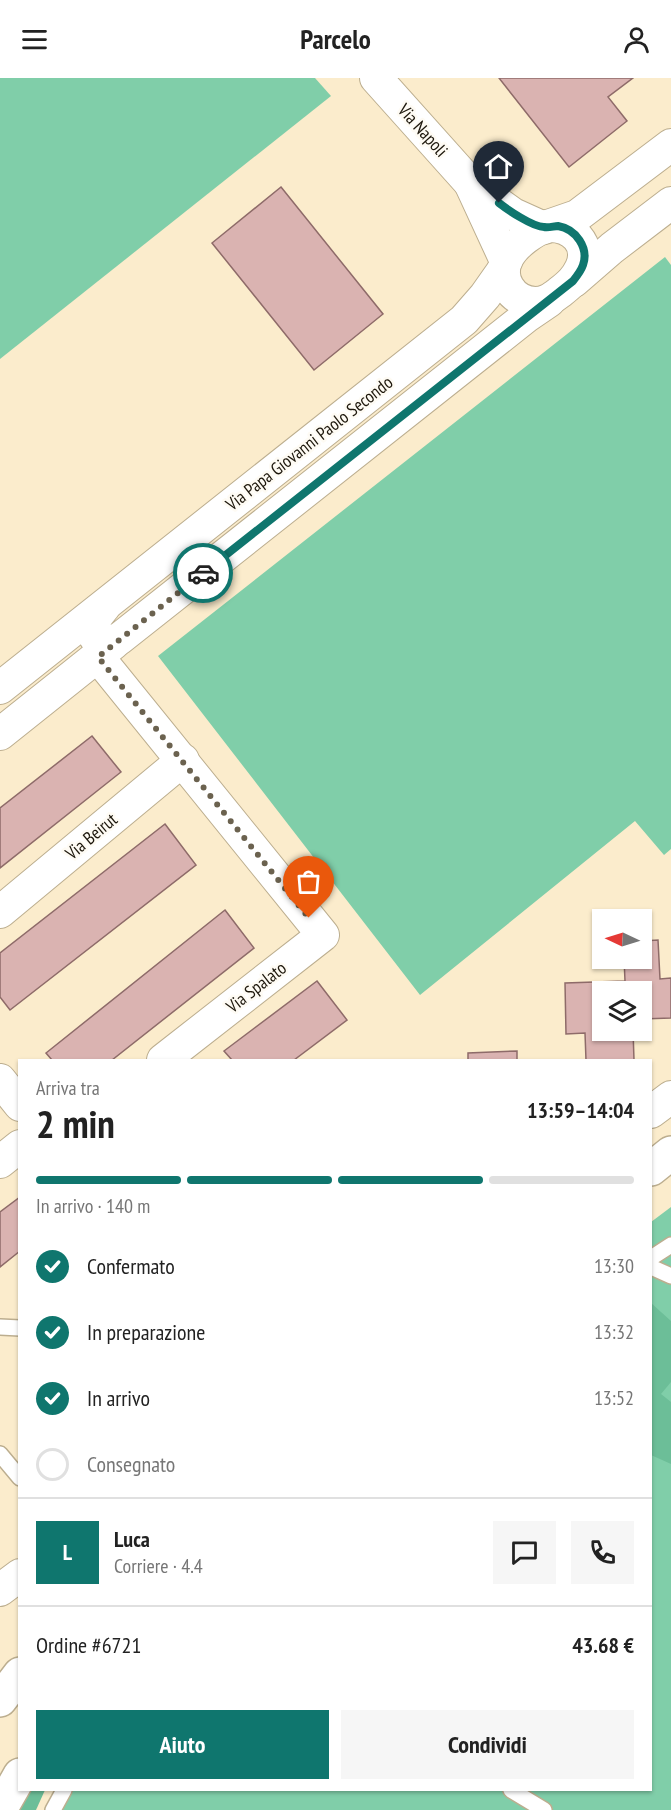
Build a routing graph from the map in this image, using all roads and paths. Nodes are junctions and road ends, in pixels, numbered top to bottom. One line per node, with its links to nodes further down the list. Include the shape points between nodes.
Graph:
1 (376, 78): 3 (street, Via Napoli)
2 (671, 145): 6 (street, Via Papa Giovanni Paolo Secondo, via 577,216)
3 (470, 183): 5 (street, Via Napoli); 6 (street, Via Napoli, via 513,214)
4 (671, 203): 8 (street, Via Papa Giovanni Paolo Secondo)
5 (488, 222): 7 (street, Via Napoli); 9 (street, Via Napoli)
6 (546, 227): 7 (street, Via Papa Giovanni Paolo Secondo, via 514,249); 8 (street, Via Papa Giovanni Paolo Secondo, via 567,228 581,243 583,266)
7 (505, 265): 9 (street, Via Papa Giovanni Paolo Secondo); 10 (street, via 507,286 518,298 534,303)
8 (573, 281): 10 (street, Via Papa Giovanni Paolo Secondo)
9 (485, 296): 11 (street, Via Papa Giovanni Paolo Secondo, via 464,320)
10 (549, 301): 12 (street, Via Papa Giovanni Paolo Secondo)
11 (104, 607): 12 (street, Via Papa Giovanni Paolo Secondo, via 93,621 92,633 101,642 110,642); 13 (street, Via Papa Giovanni Paolo Secondo)
12 (108, 648): 14 (street, Via Papa Giovanni Paolo Secondo); 15 (street, Via Spalato)
13 (0, 688): 14 (street, Via Papa Giovanni Paolo Secondo, via 13,689 20,705)
14 (2, 733)
15 (183, 760): 16 (street, Via Beirut); 17 (street, Via Spalato, via 323,935)
16 (0, 912)
17 (164, 1059)
18 (0, 1080): 20 (street)
19 (671, 1097): 21 (street)
20 (18, 1102)
21 (652, 1111)
22 (18, 1148): 24 (street)
23 (671, 1153): 25 (main road)
24 (0, 1162)
25 (652, 1168)
26 (671, 1172): 27 (lane)
27 (652, 1180)
28 (671, 1245): 29 (lane)
29 (652, 1257)
30 (652, 1267): 31 (lane)
31 (671, 1276)
32 (0, 1327): 33 (lane)
33 (18, 1328)
34 (0, 1454): 35 (lane)
35 (18, 1476)
36 (18, 1576): 37 (street)
37 (0, 1590)
38 (18, 1667): 39 (main road)
39 (0, 1677)
40 (18, 1677): 41 (main road)
41 (0, 1700)
42 (18, 1778): 45 (main road)
43 (63, 1791): 46 (lane)
44 (513, 1791): 47 (lane)
45 (0, 1810)
46 (53, 1810)
47 (544, 1810)

